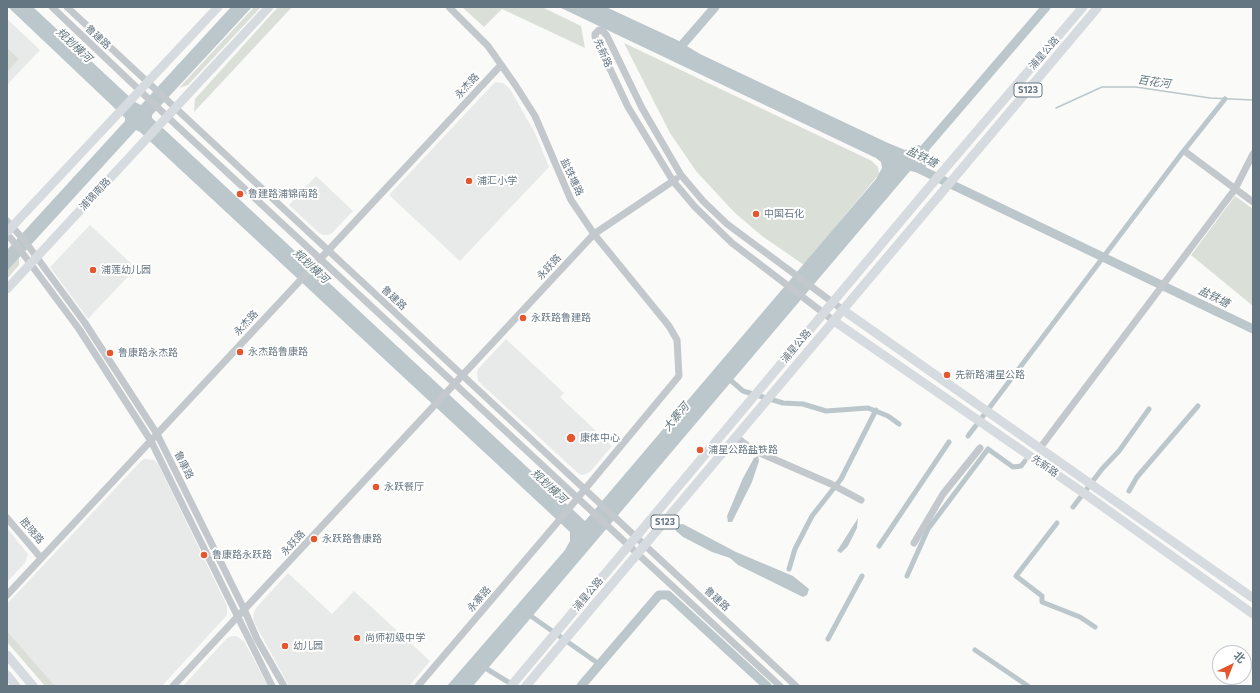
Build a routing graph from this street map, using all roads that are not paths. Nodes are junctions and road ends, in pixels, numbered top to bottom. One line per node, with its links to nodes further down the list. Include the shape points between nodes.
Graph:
1 (52, 7): 10 (street, 鲁建路)
2 (67, 7): 9 (street, 鲁建路)
3 (218, 7): 9 (main road)
4 (269, 7): 11 (main road, 浦锦南路, via 187,96)
5 (449, 7): 8 (street, 盐铁塘路, via 488,46)
6 (1084, 7): 25 (main road, 浦星公路 / S123)
7 (1098, 7): 26 (main road, 浦星公路 / S123)
8 (501, 65): 20 (street, 盐铁塘路, via 535,116 571,200); 21 (street, 永杰路)
9 (148, 81): 10 (main road); 11 (street, 鲁建路)
10 (140, 90): 12 (street, 鲁建路); 19 (main road)
11 (180, 110): 12 (main road, 浦锦南路); 21 (street, 鲁建路)
12 (167, 117): 22 (street, 鲁建路); 23 (main road, 浦锦南路)
13 (1188, 153): 17 (street)
14 (1253, 154): 17 (street)
15 (681, 175): 16 (street, 永跃路); 16 (street, 先新路, via 642,108 607,36 599,30 595,37 628,108); 25 (street, 先新路, via 727,224)
16 (673, 181): 20 (street, 永跃路); 27 (street, 先新路, via 720,232)
17 (1235, 189): 18 (street); 35 (street)
18 (1253, 202)
19 (8, 229): 23 (street)
20 (594, 234): 29 (street, 永跃路); 36 (street, 盐铁塘路, via 670,326 677,340 679,376)
21 (329, 250): 22 (street, 永杰路); 29 (street, 鲁建路)
22 (320, 259): 30 (street); 31 (street, 永杰路)
23 (33, 260): 24 (main road, 浦锦南路); 31 (street, 鲁康路, via 44,268 108,355); 33 (street, 鲁康路, via 38,275 79,329)
24 (7, 288)
25 (833, 302): 26 (street, 先新路); 27 (main road, 浦星公路 / S123)
26 (843, 310): 28 (main road, 浦星公路 / S123); 35 (main road, 先新路)
27 (824, 313): 28 (street, 先新路); 40 (main road, 浦星公路 / S123)
28 (834, 321): 32 (main road, 浦星公路 / S123); 49 (main road, 先新路, via 1088,496)
29 (463, 375): 30 (street, 永跃路); 36 (street, 鲁建路)
30 (454, 385): 37 (street); 48 (street, 永跃路)
31 (157, 434): 33 (street, 永杰路); 48 (street, 鲁康路)
32 (736, 438): 38 (street, via 753,450); 42 (main road, 浦星公路 / S123)
33 (151, 441): 45 (street, 永杰路); 50 (street, 鲁康路)
34 (980, 448): 41 (street, via 943,494)
35 (1040, 448): 47 (main road, 先新路)
36 (585, 490): 37 (street); 40 (street, 鲁建路)
37 (577, 499): 43 (street, 鲁建路); 59 (street, 永寨路)
38 (861, 500)
39 (7, 518): 45 (street, 胜晓路)
40 (636, 537): 42 (street, 鲁建路); 43 (main road, 浦星公路 / S123)
41 (914, 543)
42 (645, 546): 44 (main road, 浦星公路 / S123); 62 (street, 鲁建路)
43 (628, 547): 44 (street, 鲁建路); 53 (main road, 浦星公路 / S123)
44 (638, 555): 60 (main road, 浦星公路 / S123); 61 (street, 鲁建路)
45 (41, 558): 46 (street, 永杰路)
46 (7, 595)
47 (1253, 598)
48 (244, 609): 50 (street, 永跃路); 58 (street, 鲁康路, via 257,639)
49 (1253, 614)
50 (238, 617): 56 (street, 永跃路); 57 (street, 鲁康路)
51 (7, 656): 55 (main road)
52 (7, 675): 54 (main road)
53 (513, 683)
54 (16, 686)
55 (33, 686)
56 (173, 686)
57 (272, 686)
58 (284, 686)
59 (418, 686)
60 (526, 686)
61 (780, 686)
62 (796, 686)

